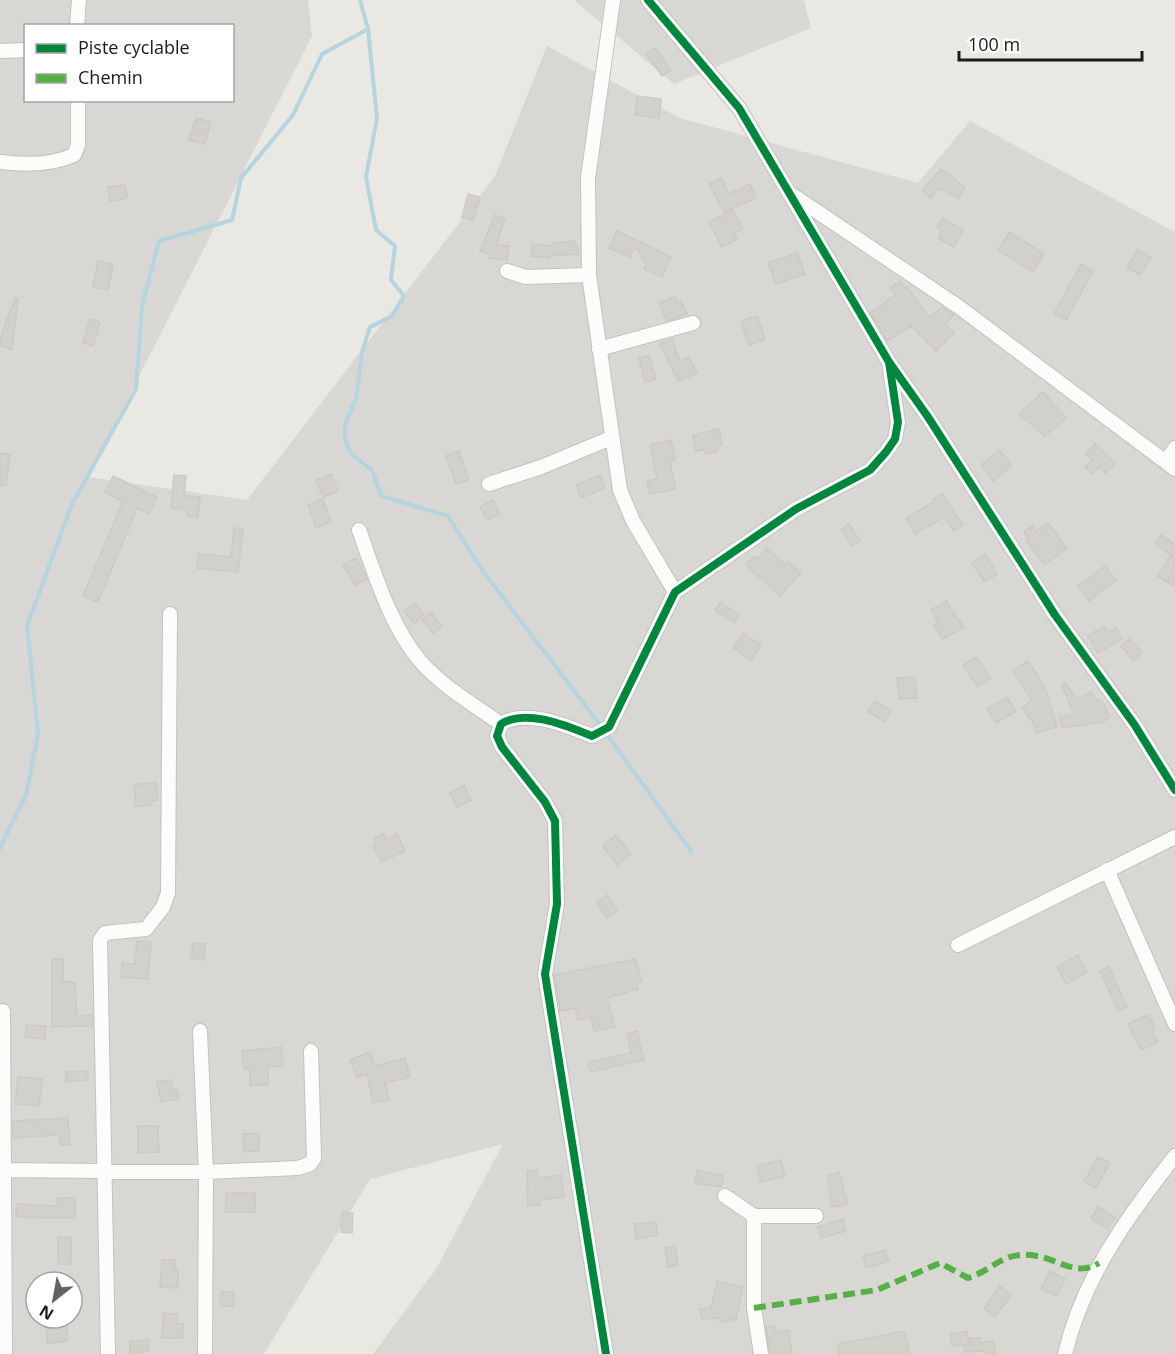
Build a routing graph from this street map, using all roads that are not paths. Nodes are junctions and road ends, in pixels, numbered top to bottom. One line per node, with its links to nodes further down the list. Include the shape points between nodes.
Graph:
1 (79, 0): 4 (street)
2 (613, 0): 11 (street, via 588,178)
3 (648, 0): 9 (street, via 739,108)
4 (77, 24)
5 (24, 50): 6 (street)
6 (0, 51)
7 (78, 102): 8 (street, via 78,146 74,155 34,164)
8 (0, 162)
9 (793, 195): 14 (street); 17 (street, via 959,307)
10 (507, 271): 11 (street, via 526,277)
11 (588, 275): 13 (street)
12 (693, 323): 13 (street)
13 (599, 349): 15 (street)
14 (889, 362): 20 (street, via 898,422 895,439 870,470 796,509); 23 (street)
15 (611, 438): 18 (street); 20 (street, via 633,522)
16 (1175, 448): 17 (street)
17 (1170, 465)
18 (489, 484)
19 (358, 530): 22 (street, via 410,647 434,675)
20 (675, 592): 22 (street, via 609,727 592,736 527,717)
21 (170, 614): 33 (street, via 168,893 163,907 146,929 105,933 100,940)
22 (501, 724): 41 (street, via 497,736 502,747 545,802 555,822 557,904 545,974)
23 (1175, 790)
24 (1175, 837): 25 (street)
25 (1107, 870): 26 (street); 28 (street)
26 (957, 945)
27 (3, 1011): 32 (street)
28 (1175, 1024)
29 (200, 1031): 34 (street)
30 (311, 1051): 34 (street, via 313,1162 298,1168)
31 (1175, 1156): 43 (street, via 1099,1263)
32 (2, 1170): 33 (street); 38 (street)
33 (104, 1171): 34 (street); 39 (street)
34 (206, 1172): 40 (street)
35 (725, 1196): 36 (street)
36 (754, 1216): 37 (street); 42 (street, via 754,1308)
37 (816, 1216)
38 (5, 1354)
39 (108, 1354)
40 (205, 1354)
41 (606, 1354)
42 (761, 1354)
43 (1065, 1354)

